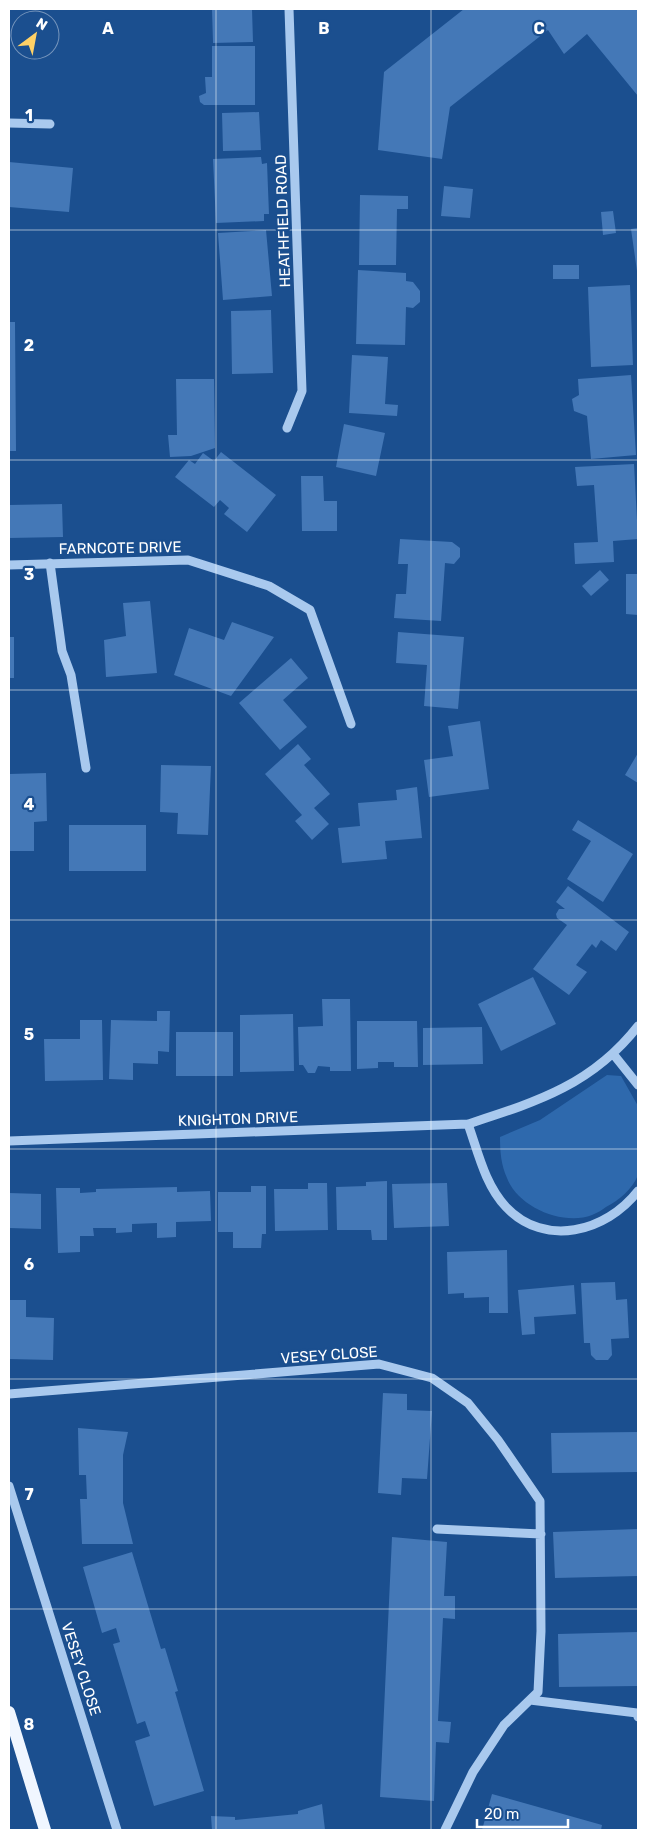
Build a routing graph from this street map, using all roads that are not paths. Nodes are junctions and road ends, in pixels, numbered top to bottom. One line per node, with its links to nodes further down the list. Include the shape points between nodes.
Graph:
1 (289, 9): 4 (street, HEATHFIELD ROAD, via 302,391)
2 (9, 123): 3 (street)
3 (50, 124)
4 (287, 428)
5 (50, 563): 6 (street, FARNCOTE DRIVE); 7 (street, FARNCOTE DRIVE, via 188,560 268,586 310,610); 8 (street, via 62,651 71,675)
6 (9, 564)
7 (351, 724)
8 (86, 768)
9 (638, 1026): 10 (street, KNIGHTON DRIVE)
10 (614, 1055): 11 (street); 12 (street, KNIGHTON DRIVE, via 540,1101)
11 (638, 1085)
12 (468, 1124): 13 (street, KNIGHTON DRIVE); 14 (street, via 486,1174 505,1206 521,1220 544,1230 575,1231 602,1222 628,1205)
13 (9, 1141)
14 (638, 1191)
15 (9, 1394): 18 (street, VESEY CLOSE, via 379,1364 432,1378 468,1403 540,1501)
16 (9, 1486): 23 (street, VESEY CLOSE)
17 (437, 1529): 18 (street)
18 (540, 1534): 19 (street, VESEY CLOSE, via 538,1692)
19 (530, 1700): 21 (street, via 637,1713); 24 (street, VESEY CLOSE, via 504,1725 473,1772)
20 (9, 1712): 22 (main road)
21 (638, 1717)
22 (45, 1830)
23 (117, 1830)
24 (445, 1830)

